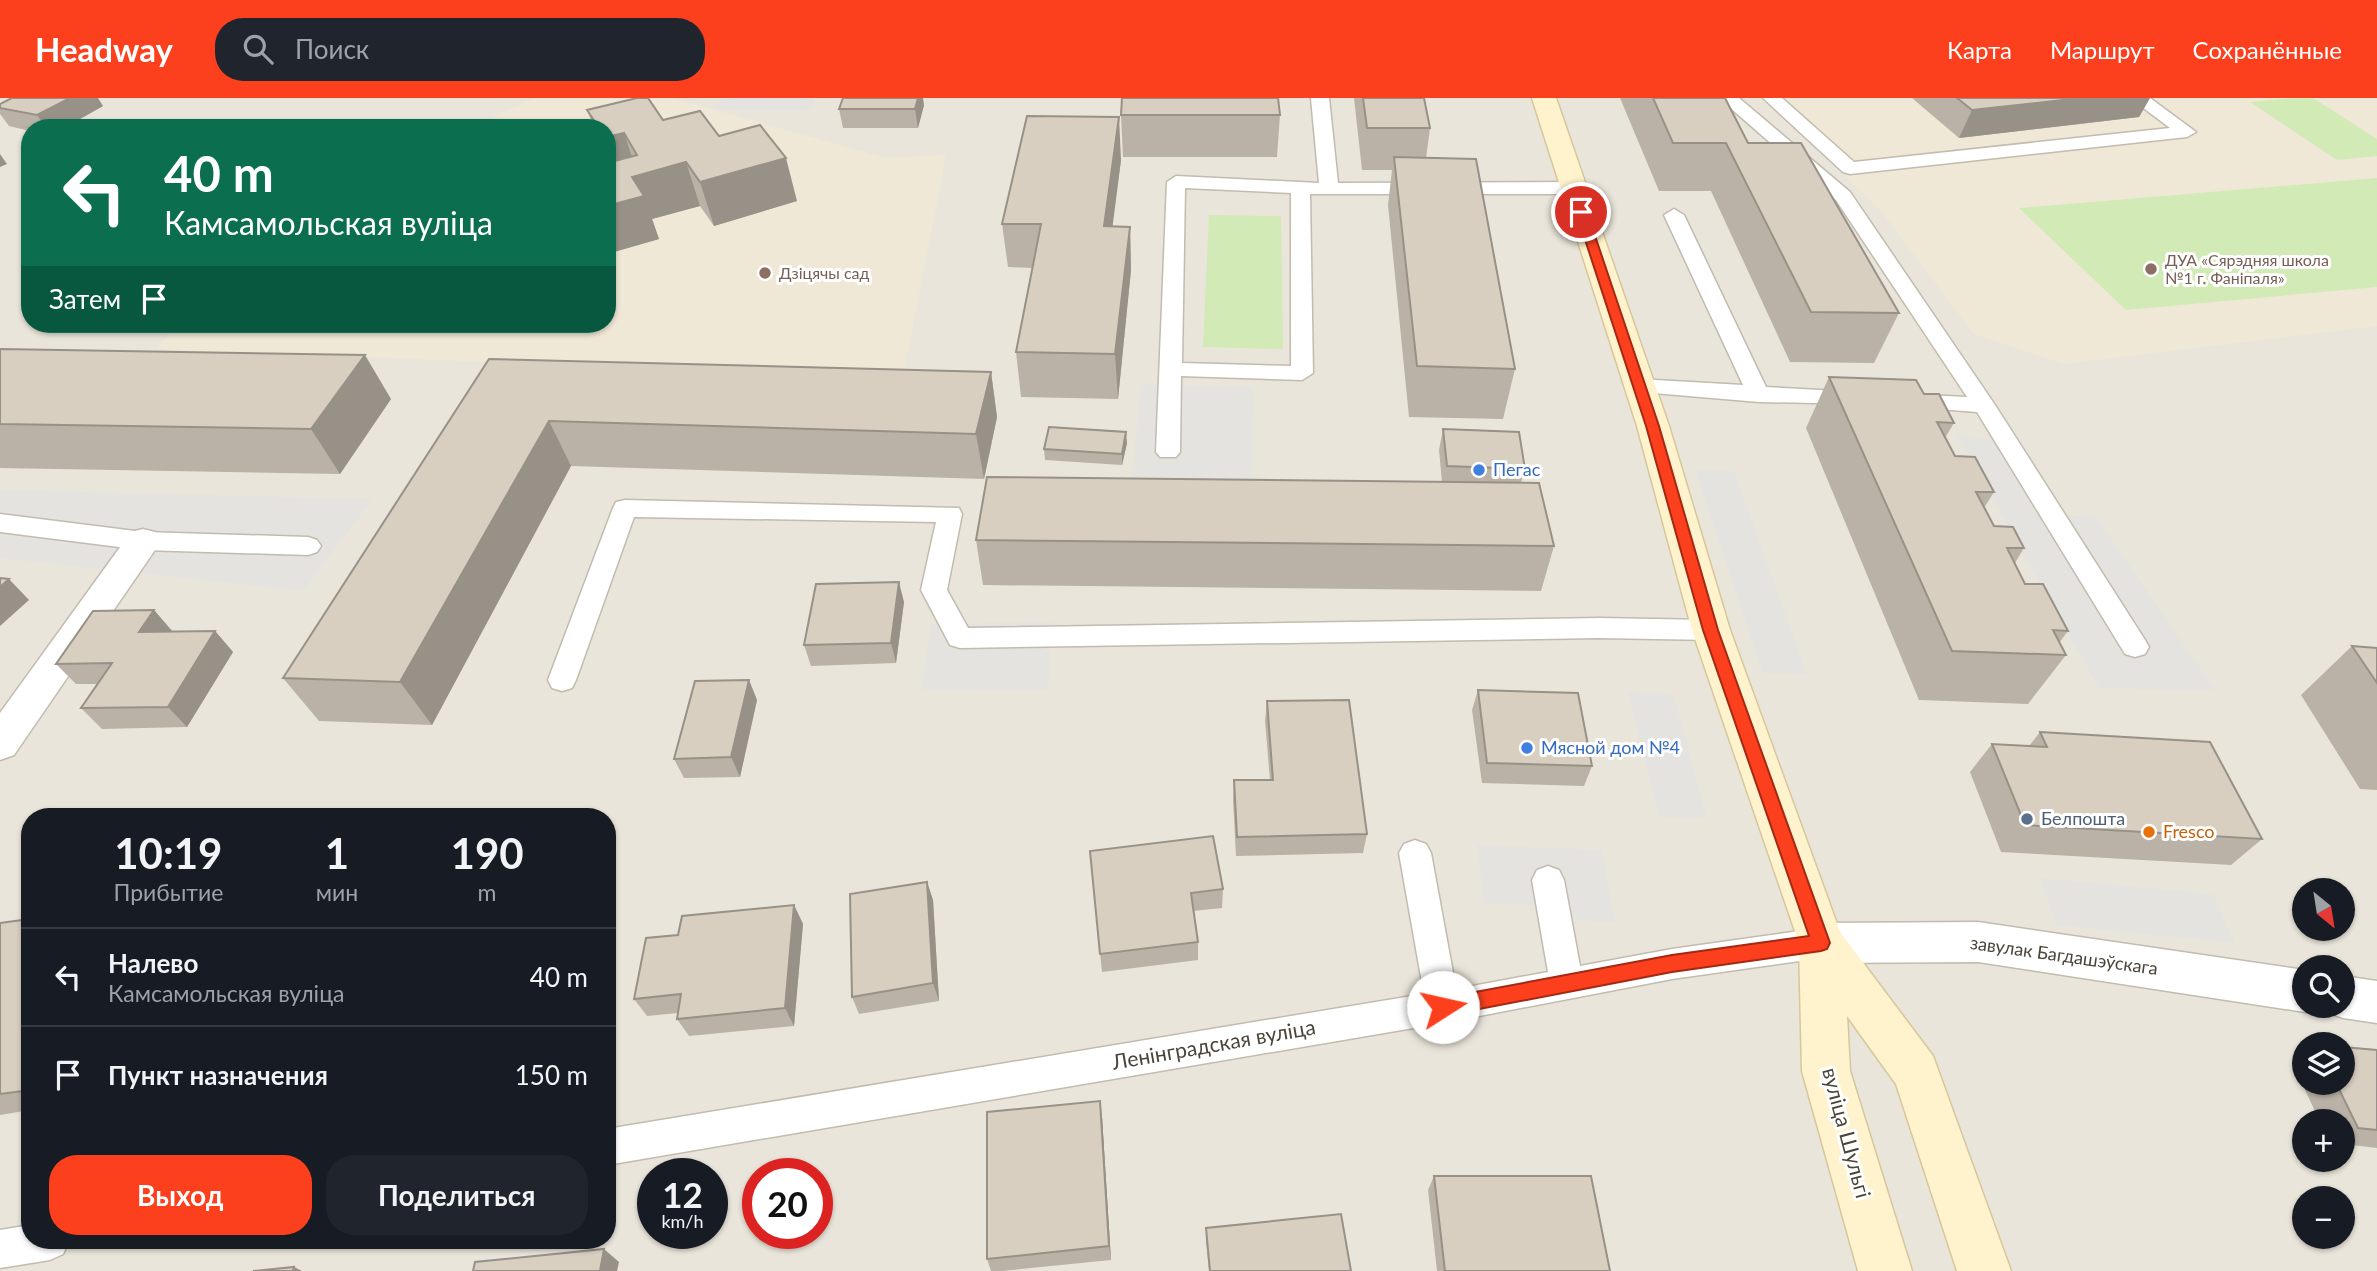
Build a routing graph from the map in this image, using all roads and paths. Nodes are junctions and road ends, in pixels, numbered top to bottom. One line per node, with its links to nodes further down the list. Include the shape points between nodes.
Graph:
1 (1320, 98): 8 (lane)
2 (1544, 98): 7 (main road)
3 (1728, 98): 13 (lane, via 1843,196)
4 (1772, 98): 5 (lane, via 1850,168 2187,132)
5 (2139, 98)
6 (1300, 187): 8 (lane); 10 (lane, via 1176,182); 10 (lane, via 1302,373)
7 (1573, 188): 8 (lane); 11 (main road)
8 (1329, 189)
9 (1674, 215): 12 (lane)
10 (1170, 369): 14 (lane)
11 (1638, 386): 12 (lane); 18 (main road)
12 (1759, 395): 13 (lane)
13 (1984, 405): 19 (lane)
14 (1168, 452)
15 (0, 523): 16 (lane)
16 (142, 541): 17 (lane); 21 (street)
17 (308, 546)
18 (1711, 630): 20 (lane, via 960,638 934,590 950,514 625,508); 24 (main road)
19 (2134, 647)
20 (562, 680)
21 (0, 744)
22 (1415, 852): 29 (lane)
23 (1548, 880): 25 (lane)
24 (1821, 943): 25 (lane, Ленінградская вуліца, via 1672,964); 26 (street, завулак Багдашэўскага, via 1978,942); 33 (main road, вуліца Шульгі, via 1826,1071); 34 (main road, via 1916,1072)
25 (1567, 985): 29 (lane, Ленінградская вуліца)
26 (2292, 989)
27 (2355, 999): 28 (street)
28 (2377, 1002)
29 (1443, 1007): 30 (lane, Ленінградская вуліца)
30 (616, 1145)
31 (21, 1246): 32 (lane)
32 (0, 1249)
33 (1885, 1271)
34 (1984, 1271)

